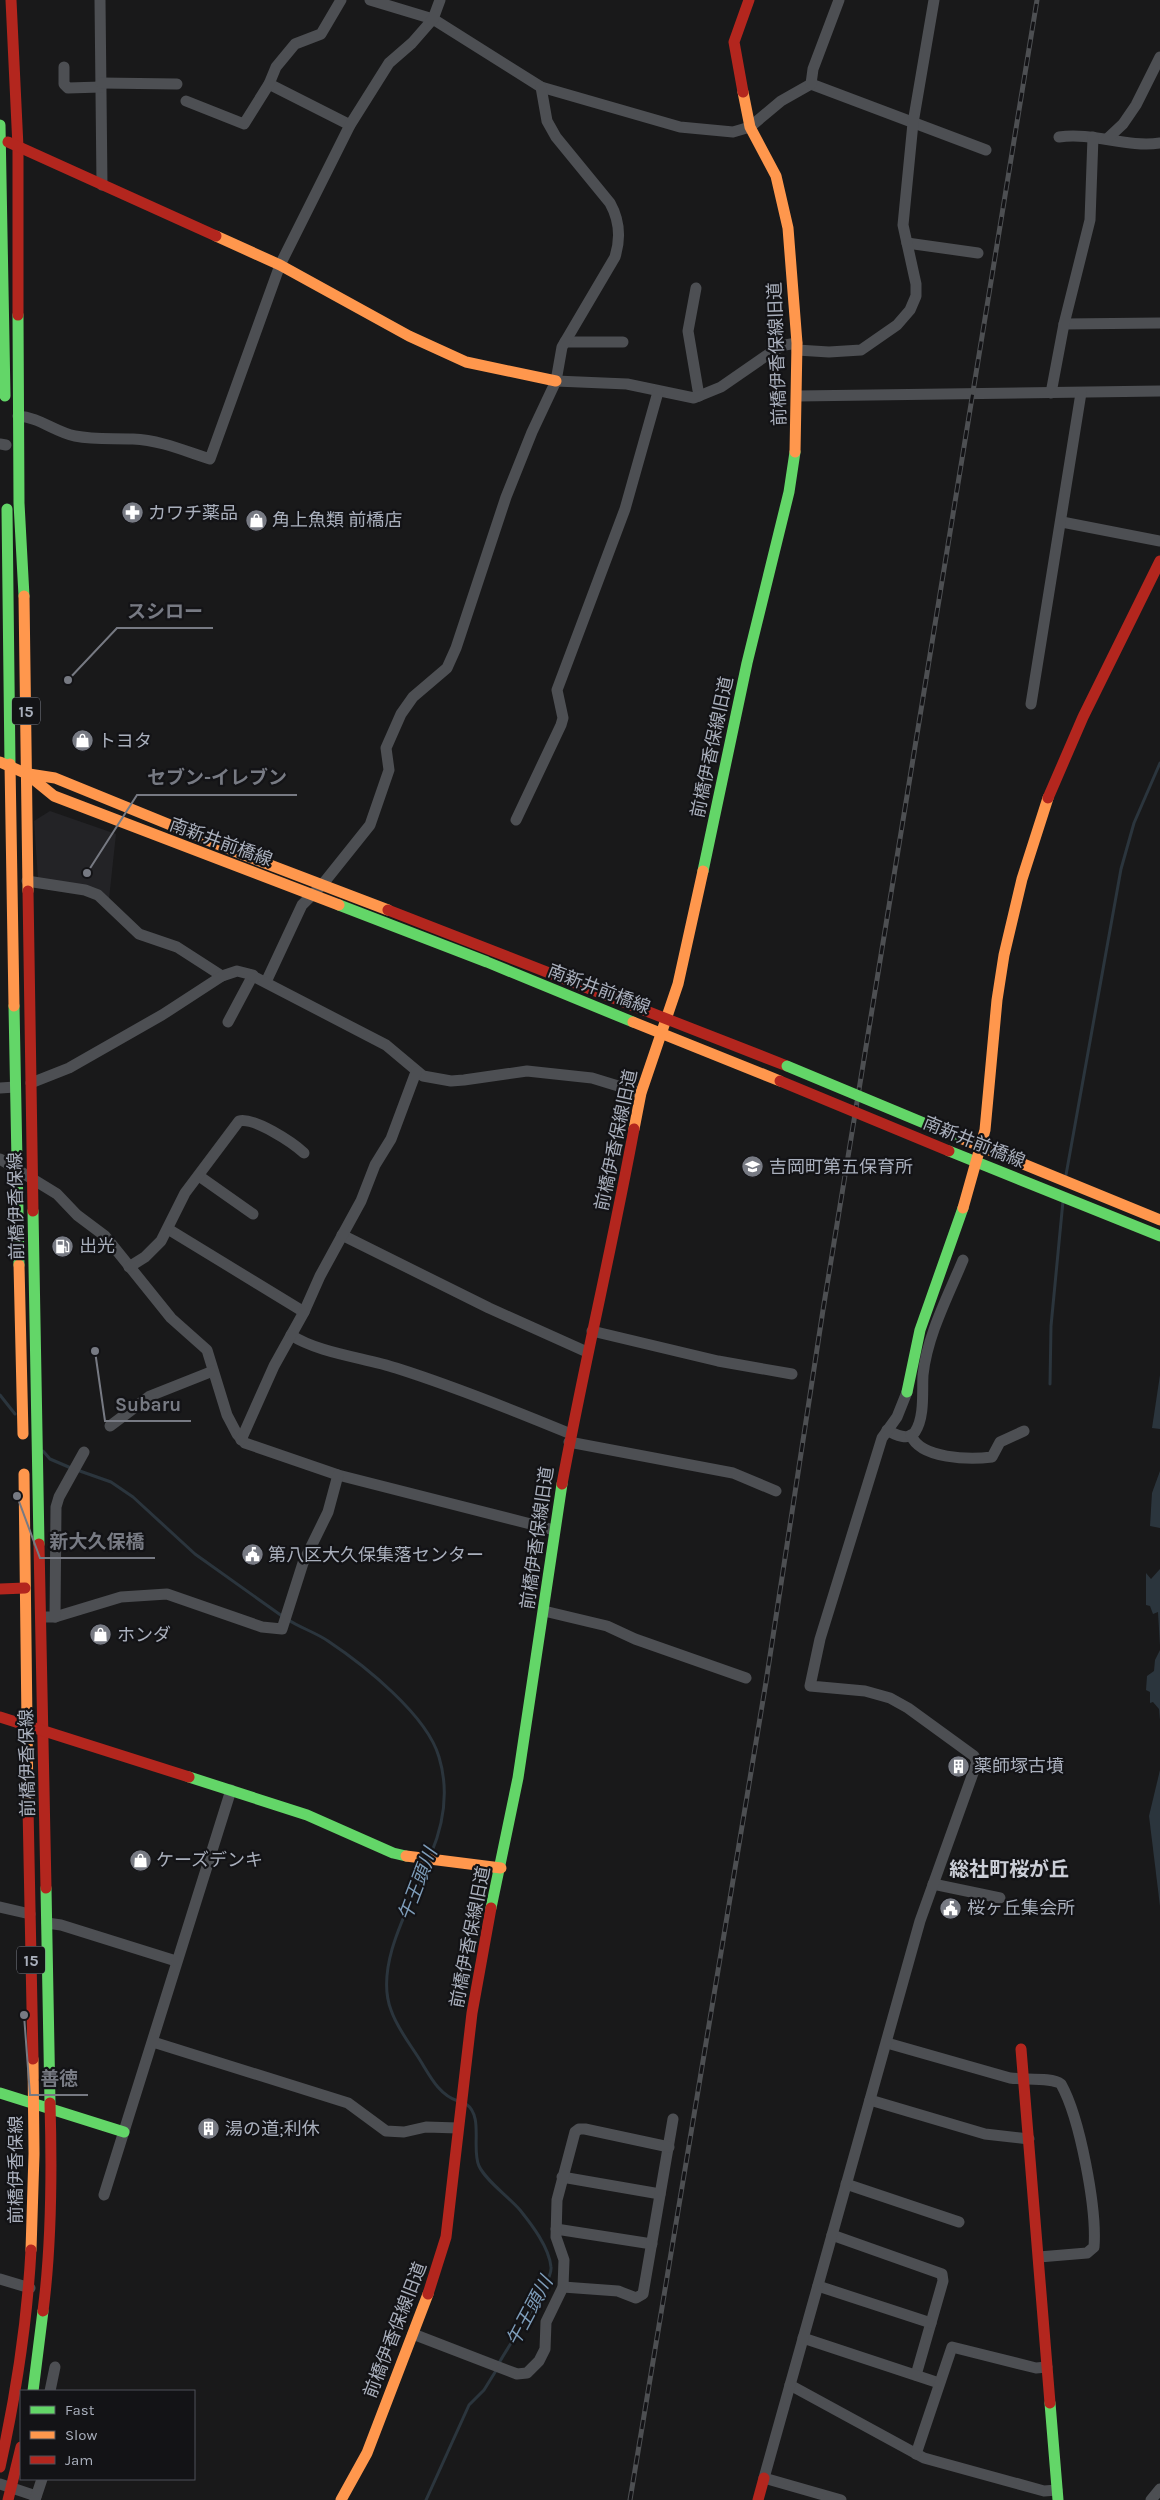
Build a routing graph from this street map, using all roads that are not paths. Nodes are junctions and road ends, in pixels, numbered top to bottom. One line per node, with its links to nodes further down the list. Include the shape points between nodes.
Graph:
1 (11, 0): 27 (main road, 前橋伊香保線 / 15)
2 (100, 0): 15 (street)
3 (341, 0): 13 (street, via 321,34 295,44 276,67)
4 (370, 0): 9 (street)
5 (440, 0): 9 (street)
6 (749, 0): 21 (main road, 前橋伊香保線旧道, via 734,42)
7 (839, 0): 14 (street, via 812,69)
8 (934, 0): 18 (street)
9 (433, 19): 16 (street); 20 (street, via 389,63)
10 (1160, 56): 25 (street, via 1136,105)
11 (64, 67): 15 (street, via 64,84 68,88)
12 (177, 84): 15 (street)
13 (268, 84): 17 (street, via 244,124); 20 (street)
14 (811, 84): 18 (street); 21 (street, via 781,101)
15 (101, 85): 29 (street)
16 (541, 88): 21 (street, via 680,127 733,132); 37 (street, via 547,122 610,203 616,215 620,241 615,257)
17 (186, 101)
18 (913, 123): 28 (street); 31 (street, via 903,225)
19 (0, 125): 22 (main road)
20 (350, 125): 33 (street)
21 (750, 127): 39 (main road, 前橋伊香保線旧道, via 776,176 788,228)
22 (0, 137): 27 (main road); 30 (main road)
23 (1059, 137): 24 (street)
24 (1094, 138): 25 (street); 36 (street, via 1090,220)
25 (1107, 139): 26 (street)
26 (1160, 143)
27 (18, 147): 29 (main road); 48 (main road, 前橋伊香保線 / 15)
28 (986, 150)
29 (102, 185): 33 (main road)
30 (1, 238): 47 (main road)
31 (907, 243): 32 (street); 39 (street, via 916,296 910,310 897,325 861,350 829,352)
32 (978, 253)
33 (280, 265): 40 (main road, via 409,336 466,362); 48 (street, via 210,459 162,443 73,436 30,417)
34 (696, 288): 45 (street, via 688,331)
35 (1160, 323): 36 (street)
36 (1064, 324): 43 (street)
37 (565, 342): 38 (street); 40 (street)
38 (623, 342)
39 (797, 346): 45 (street, via 785,345 773,351 721,387); 46 (main road, 前橋伊香保線旧道)
40 (556, 381): 42 (street, via 627,384); 58 (street, via 506,497 447,668 413,697 402,714 386,748 389,770 370,824)
41 (1160, 391): 44 (street)
42 (658, 392): 45 (street); 56 (street, via 624,509 557,690 563,718)
43 (1051, 393): 44 (street); 46 (street)
44 (1081, 393): 50 (street)
45 (699, 396)
46 (798, 396): 63 (main road, 前橋伊香保線旧道, via 796,447 789,492 748,663 688,944)
47 (6, 406)
48 (18, 416): 55 (main road, 前橋伊香保線 / 15)
49 (7, 501): 54 (main road, 前橋伊香保線 / 15)
50 (1062, 522): 51 (street); 53 (street)
51 (1160, 541)
52 (1160, 561): 71 (main road, via 1069,748 1023,878 997,998 989,1106)
53 (1031, 704)
54 (5, 764): 55 (main road, 南新井前橋線); 68 (main road, 前橋伊香保線 / 15)
55 (27, 774): 57 (main road, 前橋伊香保線 / 15); 58 (main road, 南新井前橋線, via 55,778); 59 (main road, 南新井前橋線, via 54,796)
56 (516, 820)
57 (27, 881): 60 (street, via 86,890 98,895 139,934 177,948); 67 (main road, 前橋伊香保線 / 15)
58 (322, 885): 59 (street); 63 (main road, 南新井前橋線)
59 (311, 894): 62 (street, via 302,906); 65 (main road, 南新井前橋線)
60 (222, 976): 61 (street, via 237,971); 67 (street, via 69,1068)
61 (253, 976): 62 (street); 64 (street)
62 (266, 982): 66 (street, via 386,1045)
63 (666, 1017): 65 (main road, 前橋伊香保線旧道); 71 (main road, 南新井前橋線, bridge)
64 (228, 1022)
65 (661, 1032): 70 (main road, 前橋伊香保線旧道); 74 (main road, 南新井前橋線, bridge)
66 (416, 1072): 70 (street, via 451,1081 527,1071 551,1073 592,1078); 81 (street, via 391,1139)
67 (31, 1083): 77 (main road, 前橋伊香保線 / 15)
68 (15, 1087): 69 (street); 75 (main road, 前橋伊香保線 / 15)
69 (0, 1088)
70 (641, 1093): 86 (main road, 前橋伊香保線旧道, via 612,1247)
71 (981, 1146): 74 (main road); 79 (main road, 南新井前橋線)
72 (304, 1153): 76 (street, via 256,1123 242,1120)
73 (0, 1159): 75 (street)
74 (977, 1163): 82 (main road, 南新井前橋線); 91 (main road, via 923,1318 912,1357)
75 (16, 1170): 77 (street); 98 (main road, 前橋伊香保線 / 15)
76 (199, 1176): 78 (street); 80 (street, via 176,1208)
77 (33, 1180): 84 (street, via 57,1194 77,1215 105,1236); 107 (main road, 前橋伊香保線 / 15)
78 (253, 1214)
79 (1160, 1220)
80 (168, 1229): 84 (street, via 152,1251); 85 (street)
81 (342, 1235): 85 (street); 88 (street, via 489,1308)
82 (1160, 1236)
83 (963, 1260): 95 (street, via 929,1347 920,1417 915,1432)
84 (129, 1267): 89 (street, via 172,1318 207,1350)
85 (304, 1312): 87 (street)
86 (592, 1331): 88 (main road, 前橋伊香保線旧道); 90 (street, via 718,1361)
87 (292, 1335): 96 (street, via 506,1406); 97 (street, via 256,1401)
88 (588, 1352): 96 (main road, 前橋伊香保線旧道)
89 (214, 1371): 92 (street, via 150,1396); 97 (street, via 225,1410)
90 (792, 1374)
91 (907, 1392): 93 (street)
92 (110, 1426)
93 (887, 1430): 95 (street); 115 (street, via 827,1615 810,1686 890,1698 976,1758 976,1767)
94 (1024, 1431): 95 (street, via 1000,1442 992,1457 974,1459 923,1450)
95 (910, 1436)
96 (570, 1438): 102 (street, via 733,1473); 103 (main road, 前橋伊香保線旧道)
97 (241, 1440): 101 (street, via 250,1446)
98 (24, 1442)
99 (84, 1452): 108 (street, via 56,1507)
100 (24, 1461): 104 (main road, 前橋伊香保線 / 15)
101 (338, 1475): 103 (street); 108 (street, via 328,1512 303,1563 279,1630 264,1628 188,1600 159,1594 121,1597)
102 (776, 1491)
103 (554, 1530): 106 (main road, 前橋伊香保線旧道)
104 (25, 1588): 105 (main road); 111 (main road, 前橋伊香保線 / 15)
105 (0, 1589)
106 (544, 1611): 109 (street, via 607,1626); 114 (main road, 前橋伊香保線旧道)
107 (41, 1617): 108 (street); 112 (main road, 前橋伊香保線 / 15)
108 (55, 1617)
109 (746, 1678)
110 (0, 1717): 111 (main road)
111 (26, 1726): 112 (main road); 118 (main road, 前橋伊香保線 / 15)
112 (44, 1731): 113 (main road); 119 (main road, 前橋伊香保線 / 15)
113 (231, 1790): 114 (main road, via 307,1815 383,1849 417,1859); 120 (street)
114 (501, 1868): 130 (main road, 前橋伊香保線旧道, via 480,1961)
115 (933, 1884): 116 (street); 122 (street)
116 (1000, 1898)
117 (0, 1907): 118 (street)
118 (30, 1914): 127 (main road, 前橋伊香保線 / 15)
119 (47, 1923): 120 (street); 128 (main road, 前橋伊香保線 / 15)
120 (176, 1961): 121 (street)
121 (153, 2042): 130 (street, via 348,2103 386,2131 404,2132 426,2126); 131 (street)
122 (887, 2043): 124 (street); 126 (street)
123 (1021, 2049): 124 (main road)
124 (1024, 2080): 132 (main road); 142 (street, via 1054,2080 1061,2084 1082,2148 1092,2202 1093,2250)
125 (0, 2093): 127 (main road)
126 (870, 2100): 132 (street, via 985,2134); 135 (street)
127 (34, 2104): 128 (main road); 146 (main road, 前橋伊香保線 / 15)
128 (51, 2109): 131 (main road); 155 (main road, 前橋伊香保線 / 15, via 50,2252)
129 (673, 2119): 133 (street)
130 (458, 2128): 148 (main road, 前橋伊香保線旧道, via 446,2237)
131 (124, 2132): 137 (street)
132 (1029, 2139): 142 (main road)
133 (668, 2147): 134 (street, via 579,2129 575,2132); 136 (street)
134 (562, 2177): 136 (street); 139 (street)
135 (846, 2184): 138 (street); 140 (street)
136 (660, 2194): 141 (street)
137 (104, 2195)
138 (959, 2222)
139 (556, 2229): 141 (street); 145 (street, via 564,2260)
140 (832, 2235): 144 (street); 147 (street, via 942,2274 943,2281)
141 (652, 2244): 145 (street, via 644,2292 639,2298 618,2291)
142 (1039, 2257): 151 (main road)
143 (0, 2279): 146 (street)
144 (818, 2286): 147 (street); 149 (street)
145 (563, 2287): 148 (street, via 546,2322 542,2355 524,2375)
146 (30, 2288): 159 (main road, 前橋伊香保線 / 15, via 19,2384)
147 (931, 2323): 152 (street)
148 (413, 2334): 167 (main road, 前橋伊香保線旧道, via 367,2453)
149 (803, 2338): 152 (street); 154 (street)
150 (55, 2367): 156 (street)
151 (1047, 2367): 153 (street, via 1036,2368 954,2346); 164 (main road)
152 (916, 2375): 153 (street)
153 (939, 2382): 158 (street)
154 (790, 2385): 158 (street); 160 (street)
155 (33, 2390)
156 (50, 2390)
157 (20, 2450): 162 (main road)
158 (916, 2454): 164 (street)
159 (0, 2467)
160 (764, 2478): 168 (main road); 169 (street)
161 (42, 2480): 165 (street)
162 (6, 2486): 165 (street); 166 (main road)
163 (1160, 2489): 170 (street)
164 (1058, 2495)
165 (36, 2498)
166 (8, 2500)
167 (341, 2500)
168 (758, 2500)
169 (841, 2500)
170 (1151, 2500)

